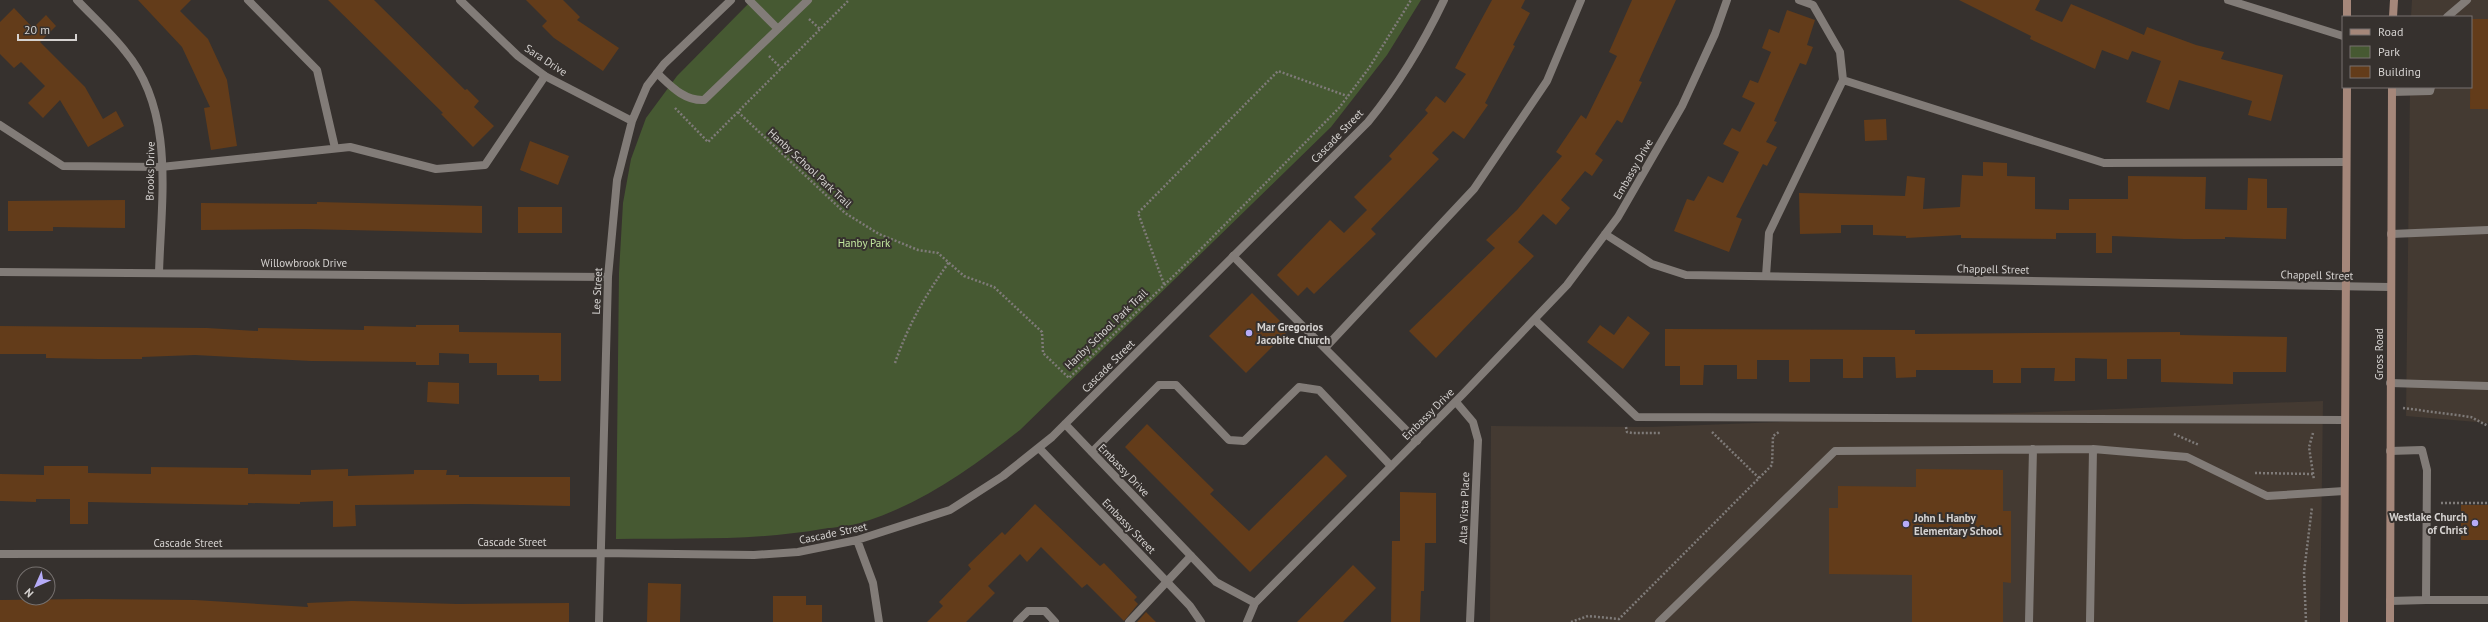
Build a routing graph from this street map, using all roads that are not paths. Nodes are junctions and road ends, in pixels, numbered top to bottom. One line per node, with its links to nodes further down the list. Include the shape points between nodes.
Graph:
1 (77, 0): 30 (street, Brooks Drive, via 126,51 146,85 154,104 162,138)
2 (248, 0): 28 (street, via 317,70)
3 (460, 0): 21 (street, Sara Drive, via 518,56)
4 (731, 0): 20 (street, Lee Street)
5 (749, 0): 18 (street)
6 (808, 0): 18 (street)
7 (1444, 0): 34 (street, Cascade Street, via 1425,40 1399,83 1368,122)
8 (1581, 0): 42 (street, via 1547,80 1474,189)
9 (1727, 0): 32 (street, Embassy Drive, via 1715,34 1682,106 1618,217)
10 (1799, 0): 22 (street, via 1813,5 1840,52)
11 (2228, 0): 19 (street)
12 (2347, 0): 15 (main road)
13 (2394, 0): 16 (main road)
14 (2467, 0): 17 (street)
15 (2347, 16)
16 (2393, 16)
17 (2448, 16)
18 (778, 29): 20 (street, via 704,100 683,96)
19 (2342, 36)
20 (657, 73): 26 (street, Lee Street, via 647,86)
21 (545, 76): 26 (street, Sara Drive); 28 (street, via 485,165 436,169 350,146)
22 (1843, 80): 29 (street, via 2104,164); 37 (street, via 1769,233)
23 (2347, 88): 29 (main road)
24 (2431, 88): 25 (street)
25 (2392, 90): 33 (main road, Gross Road)
26 (632, 121): 38 (street, Lee Street, via 617,180)
27 (0, 125): 30 (street, via 63,166)
28 (334, 148): 30 (street)
29 (2346, 162): 39 (main road)
30 (161, 167): 36 (street, Brooks Drive)
31 (2488, 230): 33 (street)
32 (1605, 234): 37 (street, Chappell Street, via 1652,264 1686,275); 41 (street, Embassy Drive, via 1567,285)
33 (2391, 234): 40 (main road, Gross Road)
34 (1233, 256): 42 (street); 47 (street, Cascade Street)
35 (0, 272): 36 (street, Willowbrook Drive)
36 (159, 273): 38 (street, Willowbrook Drive)
37 (1766, 276): 39 (street, Chappell Street)
38 (608, 277): 57 (street, Lee Street)
39 (2344, 286): 40 (street, Chappell Street); 46 (main road)
40 (2390, 288): 43 (main road, Gross Road)
41 (1535, 320): 45 (street, Embassy Drive); 46 (street, via 1637,417)
42 (1325, 348): 48 (street)
43 (2390, 383): 44 (street); 52 (main road, Gross Road)
44 (2488, 386)
45 (1456, 402): 48 (street, Embassy Drive); 72 (street, Alta Vista Place, via 1473,422 1478,440)
46 (2344, 420): 55 (main road)
47 (1065, 424): 49 (street, Cascade Street); 53 (street, Embassy Drive)
48 (1417, 441): 54 (street, Embassy Drive)
49 (1039, 448): 56 (street, Cascade Street, via 1003,476 950,510); 60 (street, Embassy Street)
50 (2033, 449): 51 (street); 73 (street, via 1834,451); 74 (street)
51 (2093, 449): 55 (street, via 2187,457 2267,496); 75 (street)
52 (2390, 451): 61 (street, via 2422,450 2427,470); 63 (main road, Gross Road)
53 (1092, 452): 54 (street, via 1160,385 1176,385 1228,440 1244,441 1299,387 1319,390); 59 (street, Embassy Drive)
54 (1391, 466): 64 (street, Embassy Drive)
55 (2344, 491): 76 (main road)
56 (857, 540): 57 (street, Cascade Street, via 798,552 754,555); 66 (street, via 873,583)
57 (599, 553): 58 (street, Cascade Street); 65 (street, Lee Street)
58 (0, 554)
59 (1191, 556): 60 (street); 64 (street, Embassy Drive, via 1216,582)
60 (1167, 582): 69 (street); 70 (street, Embassy Street)
61 (2426, 600): 62 (street); 63 (street)
62 (2488, 600)
63 (2390, 601): 77 (main road, Gross Road)
64 (1255, 603): 71 (street)
65 (599, 622)
66 (879, 622)
67 (1017, 622): 68 (street, via 1028,611 1044,611)
68 (1055, 622)
69 (1129, 622)
70 (1201, 622)
71 (1247, 622)
72 (1470, 622)
73 (1659, 622)
74 (2029, 622)
75 (2090, 622)
76 (2344, 622)
77 (2390, 622)

